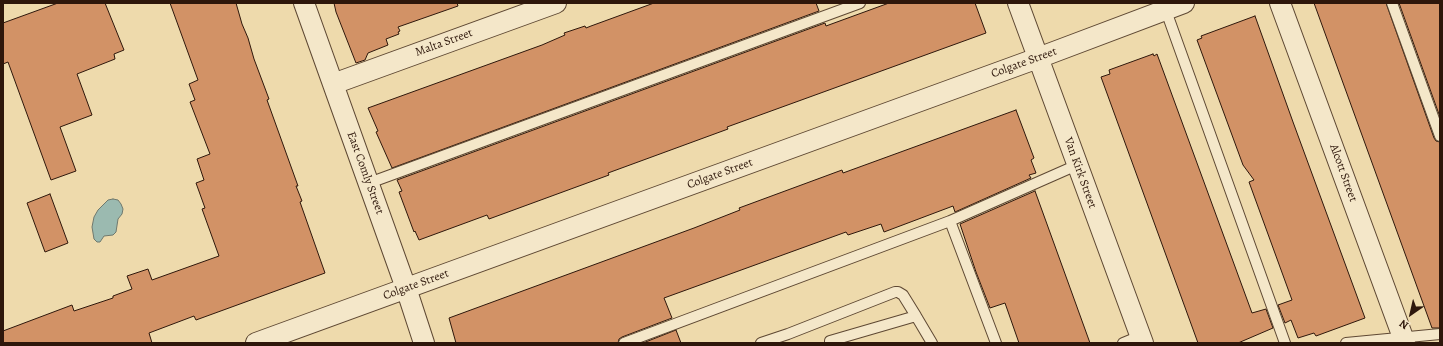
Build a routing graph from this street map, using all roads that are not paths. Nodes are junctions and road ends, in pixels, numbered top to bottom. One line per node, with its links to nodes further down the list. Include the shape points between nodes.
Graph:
1 (304, 3): 10 (street, East Comly Street)
2 (556, 3): 10 (street, Malta Street)
3 (860, 3): 13 (lane)
4 (1018, 3): 9 (street, Van Kirk Street)
5 (1184, 3): 8 (street, Colgate Street)
6 (1280, 3): 19 (street, Alcott Street)
7 (1392, 3): 11 (lane)
8 (1164, 6): 9 (street, Colgate Street); 28 (lane)
9 (1038, 58): 12 (street, Van Kirk Street); 15 (street, Colgate Street)
10 (333, 84): 13 (street, East Comly Street)
11 (1440, 136)
12 (1077, 165): 14 (lane); 20 (street, Van Kirk Street)
13 (369, 183): 15 (street, East Comly Street)
14 (950, 221): 23 (lane); 27 (lane)
15 (406, 288): 21 (street, Colgate Street); 22 (street, East Comly Street)
16 (916, 316): 18 (lane, via 902,295 895,292); 25 (lane); 26 (lane)
17 (1440, 334): 19 (lane)
18 (789, 339): 24 (lane)
19 (1404, 340): 29 (lane)
20 (1135, 341)
21 (256, 343)
22 (424, 343)
23 (624, 343)
24 (761, 343)
25 (830, 343)
26 (932, 343)
27 (996, 343)
28 (1285, 343)
29 (1346, 343)

